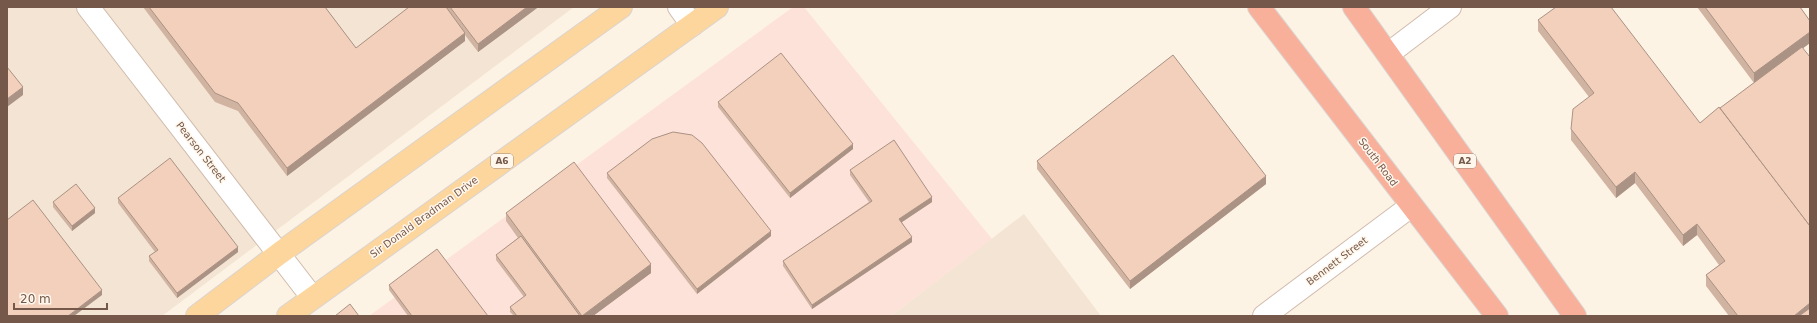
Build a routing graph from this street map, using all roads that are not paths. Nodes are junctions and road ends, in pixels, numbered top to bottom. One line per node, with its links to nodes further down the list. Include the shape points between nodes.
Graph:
1 (88, 7): 11 (street, Pearson Street)
2 (621, 7): 11 (main road)
3 (679, 7): 8 (street)
4 (717, 7): 8 (main road, Sir Donald Bradman Drive / A6)
5 (1259, 7): 10 (highway, South Road)
6 (1354, 7): 9 (highway, A2)
7 (1450, 7): 9 (street)
8 (692, 25): 12 (main road, Sir Donald Bradman Drive / A6)
9 (1388, 54): 17 (highway, A2)
10 (1411, 206): 15 (street, Bennett Street); 16 (highway, South Road)
11 (280, 253): 12 (street, Pearson Street); 13 (main road)
12 (312, 297): 14 (main road, Sir Donald Bradman Drive / A6)
13 (197, 316)
14 (288, 316)
15 (1264, 316)
16 (1497, 316)
17 (1576, 316)

